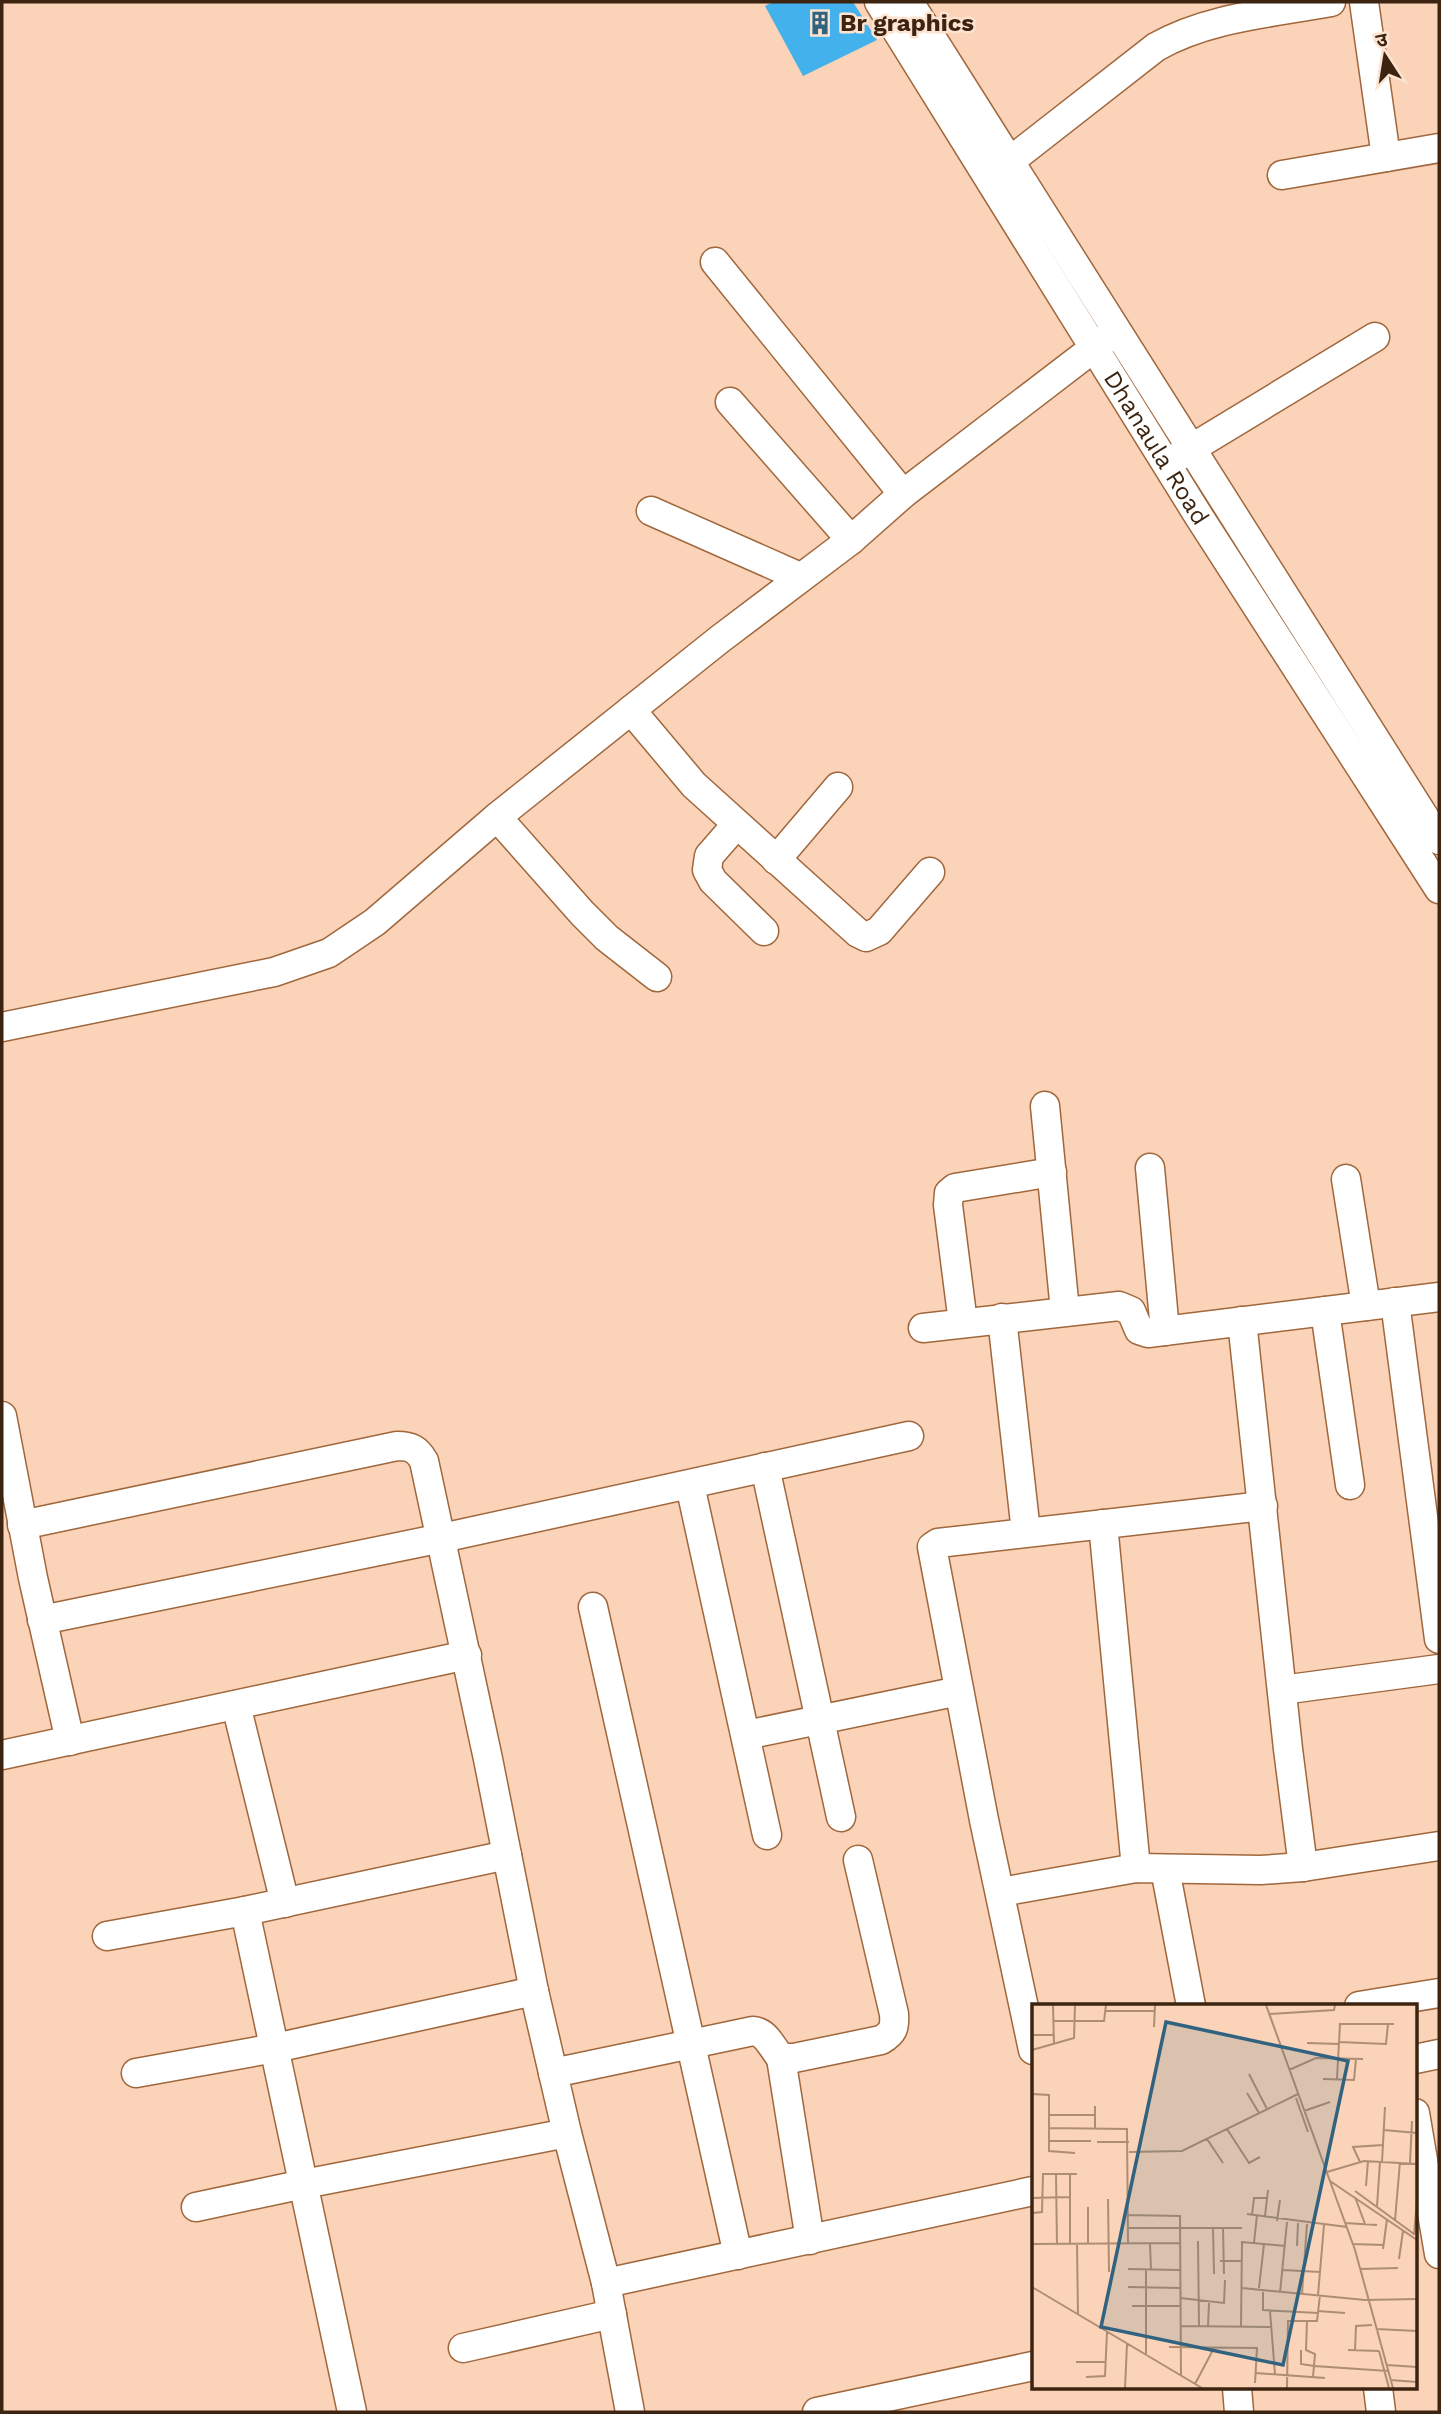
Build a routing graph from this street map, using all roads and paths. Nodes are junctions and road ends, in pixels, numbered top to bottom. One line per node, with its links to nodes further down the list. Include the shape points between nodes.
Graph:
1 (879, 2): 7 (street, Dhanaula Road)
2 (909, 2): 7 (street, Dhanaula Road)
3 (1331, 2): 7 (street, via 1215,23 1177,36 1156,47)
4 (1364, 2): 6 (street)
5 (1439, 148): 6 (street)
6 (1386, 157): 8 (street)
7 (999, 170): 10 (street, Dhanaula Road); 12 (street, Dhanaula Road)
8 (1282, 174)
9 (715, 262): 16 (street)
10 (1116, 331): 12 (street); 14 (street, Dhanaula Road)
11 (1375, 337): 14 (street)
12 (1094, 349): 15 (street, Dhanaula Road); 16 (street)
13 (730, 402): 18 (street)
14 (1191, 449): 15 (street); 24 (street, Dhanaula Road)
15 (1166, 464): 27 (street, Dhanaula Road)
16 (903, 494): 18 (street)
17 (651, 511): 19 (street)
18 (850, 540): 19 (street)
19 (800, 577): 20 (street)
20 (631, 710): 22 (street); 23 (street, via 694,785)
21 (838, 787): 25 (street)
22 (498, 817): 29 (street, via 582,913); 30 (street, via 375,922 329,953 274,972)
23 (736, 825): 25 (street); 28 (street, via 709,856 706,870)
24 (1439, 840)
25 (776, 860): 26 (street, via 866,937 879,931)
26 (930, 872)
27 (1439, 889)
28 (764, 932)
29 (657, 978)
30 (2, 1027)
31 (1045, 1106): 33 (street)
32 (1150, 1168): 44 (street)
33 (1052, 1172): 38 (street); 42 (street, via 955,1188 949,1193)
34 (1346, 1179): 37 (street)
35 (1439, 1297): 36 (street)
36 (1395, 1302): 37 (street); 57 (street)
37 (1366, 1306): 39 (street)
38 (1065, 1311): 40 (street); 44 (street, via 1124,1306 1133,1314 1139,1331)
39 (1325, 1311): 41 (street); 49 (street)
40 (1002, 1318): 42 (street); 53 (street)
41 (1242, 1321): 44 (street); 50 (street)
42 (963, 1323): 43 (street)
43 (923, 1328)
44 (1165, 1331)
45 (2, 1416): 51 (street)
46 (909, 1436): 47 (street)
47 (765, 1466): 48 (street); 63 (street)
48 (690, 1485): 54 (street); 64 (street)
49 (1350, 1485)
50 (1263, 1506): 52 (street); 60 (street)
51 (22, 1524): 54 (street, via 409,1446 424,1461); 56 (street)
52 (1103, 1524): 53 (street); 73 (street)
53 (1026, 1532): 61 (street, via 932,1547)
54 (442, 1538): 56 (street); 58 (street)
55 (593, 1607): 83 (street)
56 (42, 1620): 65 (street)
57 (1439, 1639)
58 (467, 1656): 62 (street); 70 (street)
59 (1439, 1669): 60 (street)
60 (1282, 1690): 72 (street)
61 (959, 1691): 63 (street); 75 (street)
62 (236, 1706): 65 (street); 76 (street)
63 (820, 1720): 64 (street); 67 (street)
64 (746, 1735): 68 (street)
65 (70, 1741): 66 (street)
66 (2, 1755)
67 (841, 1817)
68 (767, 1835)
69 (1439, 1846): 72 (street)
70 (507, 1855): 76 (street); 79 (street)
71 (858, 1860): 87 (street, via 895,2025 891,2034 881,2039)
72 (1303, 1867): 74 (street)
73 (1136, 1868): 74 (street); 75 (street)
74 (1165, 1868): 81 (street)
75 (1001, 1892): 84 (street)
76 (285, 1903): 77 (street)
77 (245, 1911): 78 (street); 85 (street)
78 (107, 1936)
79 (534, 1991): 85 (street); 90 (street)
80 (1439, 1993): 82 (street)
81 (1191, 2004)
82 (1371, 2004)
83 (691, 2045): 87 (street, via 760,2032); 90 (street); 97 (street)
84 (1032, 2045)
85 (275, 2048): 89 (street); 93 (street)
86 (1439, 2054): 88 (street)
87 (781, 2058): 96 (street)
88 (1416, 2059)
89 (136, 2073)
90 (552, 2073): 92 (street)
91 (1416, 2119): 98 (street)
92 (567, 2133): 93 (street); 99 (street)
93 (304, 2184): 95 (street); 106 (street)
94 (1032, 2191): 96 (street)
95 (196, 2207)
96 (810, 2240): 97 (street)
97 (738, 2255): 99 (street)
98 (1439, 2255)
99 (606, 2283): 100 (street)
100 (612, 2314): 101 (street); 107 (street)
101 (463, 2348)
102 (1032, 2366): 105 (street)
103 (1237, 2390): 109 (street)
104 (1378, 2390): 110 (street)
105 (889, 2405): 108 (street)
106 (352, 2412)
107 (630, 2412)
108 (817, 2412)
109 (1239, 2412)
110 (1381, 2412)

